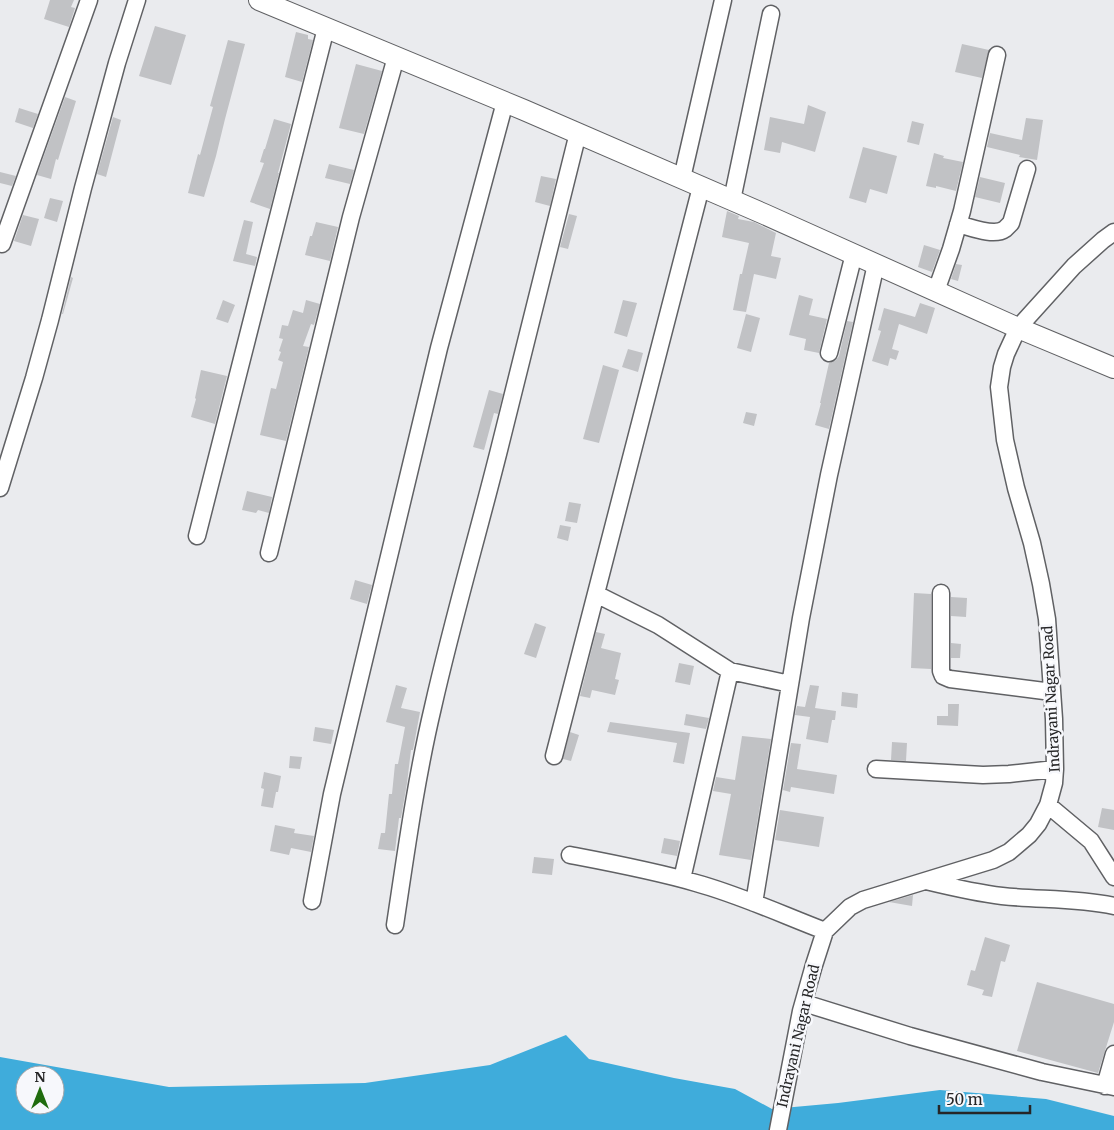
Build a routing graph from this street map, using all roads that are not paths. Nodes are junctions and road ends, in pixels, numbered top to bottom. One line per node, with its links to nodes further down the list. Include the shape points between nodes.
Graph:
1 (90, 0): 17 (street)
2 (137, 0): 24 (street, via 82,188 34,378)
3 (259, 0): 6 (main road)
4 (723, 0): 12 (street)
5 (772, 14): 14 (street)
6 (326, 28): 8 (main road); 25 (street)
7 (997, 55): 15 (street)
8 (396, 57): 9 (main road); 26 (street, via 351,217)
9 (505, 102): 10 (main road); 40 (street, via 439,348 332,794)
10 (578, 133): 12 (main road); 43 (street, via 440,676 406,846)
11 (1027, 169): 15 (street, via 1011,223 1005,229 991,232)
12 (682, 178): 13 (main road)
13 (700, 186): 14 (main road); 28 (street)
14 (732, 200): 18 (main road)
15 (958, 224): 20 (street)
16 (1114, 232): 21 (street, Indrayani Nagar Road, via 1074,266)
17 (2, 244)
18 (854, 254): 19 (main road); 22 (street)
19 (876, 264): 20 (main road); 30 (street, via 829,475)
20 (936, 291): 21 (main road)
21 (1018, 328): 23 (main road); 31 (street, Indrayani Nagar Road, via 1002,367 1000,404 1014,480 1041,584)
22 (829, 353)
23 (1114, 368)
24 (0, 488)
25 (197, 536)
26 (269, 553)
27 (941, 593): 31 (street, via 942,676)
28 (596, 594): 29 (street, via 658,625); 32 (street)
29 (730, 671): 30 (street); 38 (street)
30 (790, 684): 41 (street)
31 (1052, 692): 34 (street, Indrayani Nagar Road)
32 (554, 756)
33 (876, 769): 34 (street, via 983,775)
34 (1056, 769): 35 (street, Indrayani Nagar Road)
35 (1048, 805): 37 (street, via 1091,841); 39 (street, Indrayani Nagar Road, via 1029,835 1009,852)
36 (570, 855): 38 (street)
37 (1114, 878)
38 (682, 879): 41 (street)
39 (925, 880): 42 (street, via 1003,896); 44 (street, Indrayani Nagar Road, via 862,900)
40 (312, 901)
41 (754, 903): 44 (street)
42 (1114, 906)
43 (395, 925)
44 (825, 931): 45 (street, Indrayani Nagar Road)
45 (803, 1007): 47 (street, via 1042,1072); 48 (street, Indrayani Nagar Road)
46 (1114, 1054): 47 (street)
47 (1109, 1086)
48 (778, 1130)

